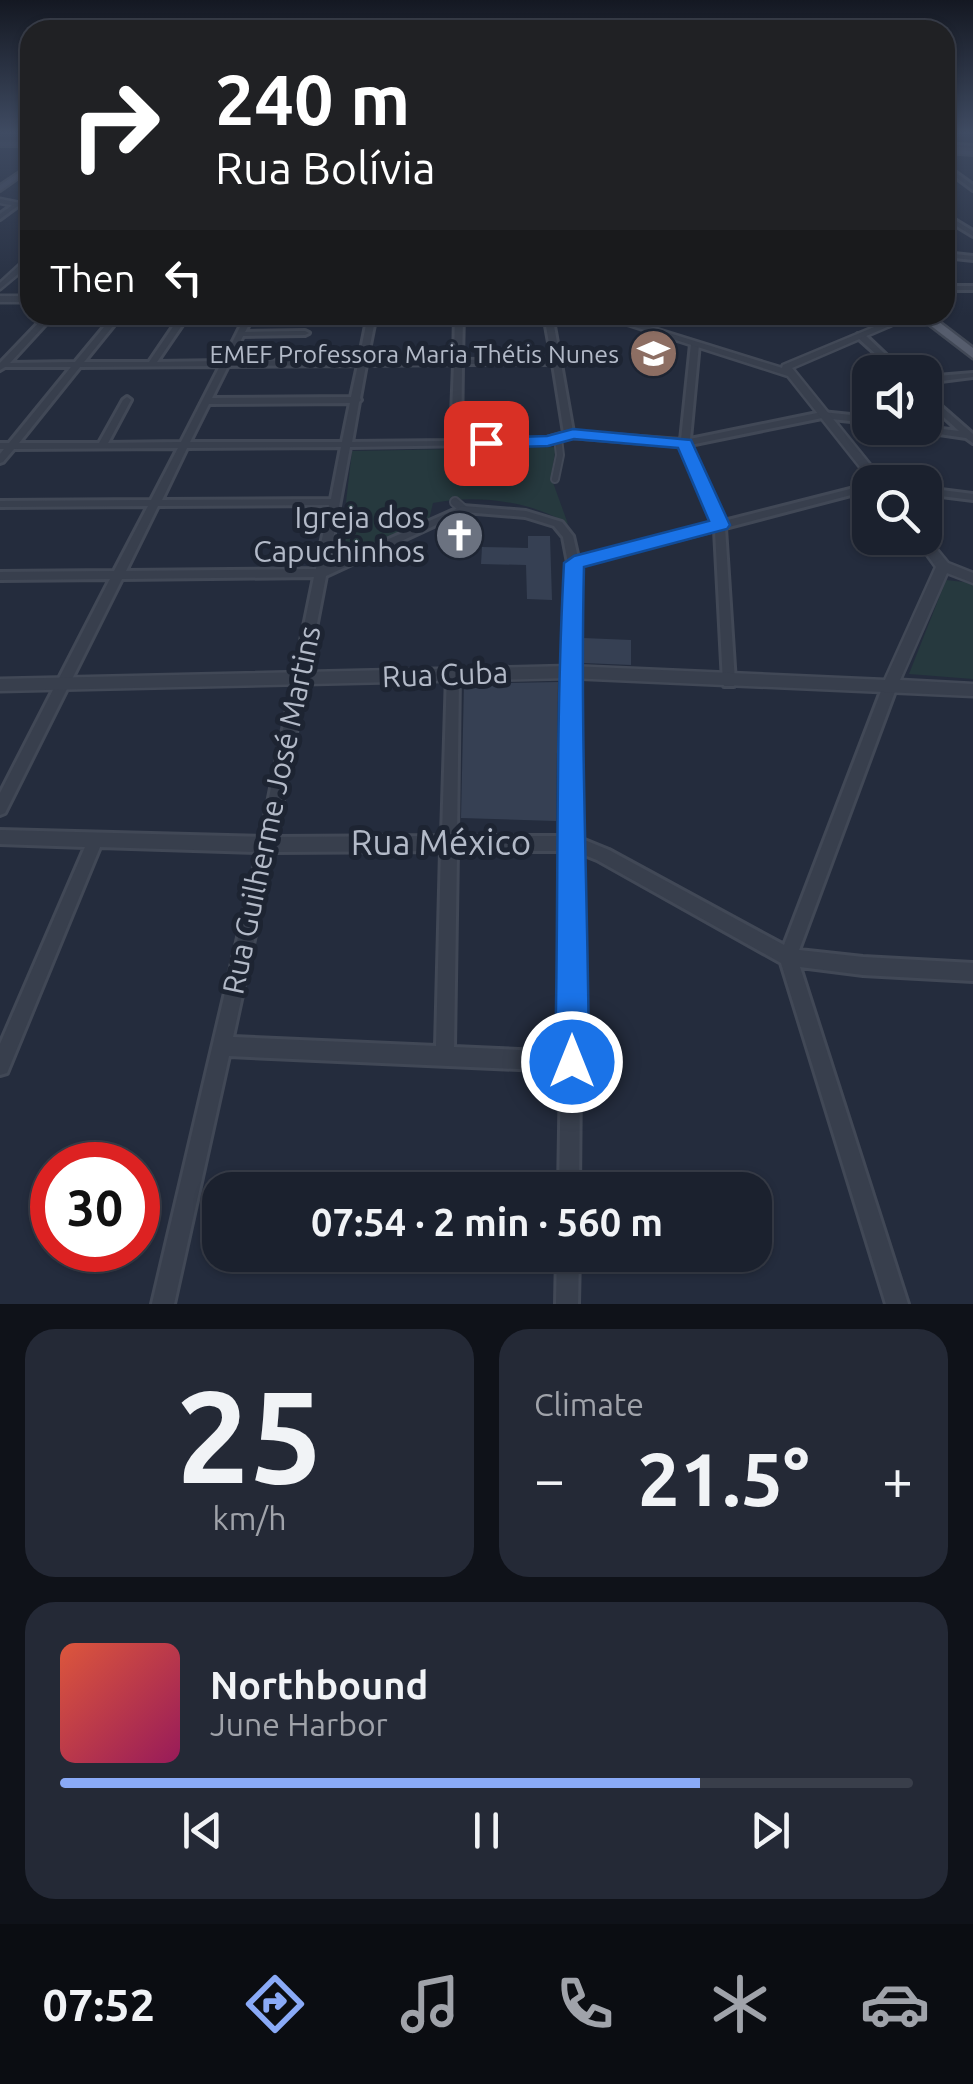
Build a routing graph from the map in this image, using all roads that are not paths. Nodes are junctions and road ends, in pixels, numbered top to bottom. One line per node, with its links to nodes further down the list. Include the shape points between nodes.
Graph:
1 (1, 202): 2 (street)
2 (16, 205): 3 (street); 4 (street)
3 (20, 206)
4 (0, 217)
5 (20, 269): 6 (street)
6 (0, 288)
7 (40, 325): 30 (street)
8 (110, 325): 31 (street)
9 (177, 325): 29 (street)
10 (245, 325): 18 (street)
11 (370, 325): 27 (street, Rua Guilherme José Martins)
12 (459, 325): 24 (street)
13 (550, 325): 25 (street)
14 (636, 325): 21 (street)
15 (654, 325): 32 (street)
16 (886, 325): 20 (street)
17 (936, 325): 22 (main road)
18 (241, 334): 19 (street); 28 (street)
19 (306, 334)
20 (860, 336): 23 (street); 32 (street)
21 (696, 344): 32 (street); 44 (street)
22 (973, 354)
23 (881, 355)
24 (458, 362): 25 (street); 27 (street); 46 (street)
25 (558, 362): 26 (street); 42 (street)
26 (604, 362)
27 (364, 363): 28 (street); 36 (street, Rua Guilherme José Martins)
28 (226, 364): 29 (street); 37 (street)
29 (151, 365): 31 (street)
30 (1, 366): 31 (street)
31 (76, 366): 49 (street)
32 (788, 370): 39 (street)
33 (973, 376): 34 (street)
34 (942, 379)
35 (126, 400): 47 (street)
36 (356, 400): 37 (street); 45 (street, Rua Guilherme José Martins)
37 (206, 402): 48 (street)
38 (942, 411): 43 (street)
39 (822, 414): 40 (street); 44 (street); 51 (street)
40 (852, 418)
41 (942, 433): 43 (street)
42 (563, 436): 44 (street); 46 (street); 53 (street)
43 (972, 438)
44 (685, 443): 60 (street)
45 (348, 444): 46 (street); 48 (street); 58 (street, Rua Guilherme José Martins)
46 (456, 444): 52 (street)
47 (102, 445): 48 (street); 49 (street)
48 (185, 445): 57 (street)
49 (6, 446): 50 (street)
50 (0, 460)
51 (864, 465)
52 (454, 468)
53 (555, 478)
54 (852, 492): 60 (street)
55 (942, 493): 56 (street)
56 (973, 497)
57 (156, 502): 58 (street); 59 (street); 65 (street)
58 (336, 502): 64 (street, Rua Guilherme José Martins)
59 (0, 504)
60 (720, 525): 62 (street); 71 (street)
61 (934, 555): 63 (street)
62 (574, 563): 64 (street, via 558,524 459,505); 68 (street)
63 (943, 566): 67 (street); 74 (street)
64 (322, 573): 65 (street); 70 (street, Rua Guilherme José Martins)
65 (118, 575): 66 (street); 72 (street)
66 (0, 576)
67 (973, 578)
68 (570, 672): 69 (street, Rua Cuba); 71 (street, Rua Cuba); 80 (street)
69 (453, 674): 70 (street, Rua Cuba); 79 (street)
70 (300, 680): 72 (street, Rua Cuba); 81 (street, Rua Guilherme José Martins)
71 (729, 682): 74 (street, Rua Cuba)
72 (63, 684): 73 (street, Rua Cuba); 76 (street)
73 (0, 685)
74 (890, 686): 75 (street, Rua Cuba); 82 (street)
75 (973, 690)
76 (0, 808)
77 (0, 837): 78 (street, Rua México)
78 (96, 839): 81 (street, Rua México); 87 (street)
79 (452, 842): 80 (street, Rua México); 81 (street, Rua México); 85 (street)
80 (574, 843): 82 (street, Rua México); 86 (street)
81 (268, 845): 84 (street, Rua Guilherme José Martins)
82 (788, 956): 83 (street, Rua México); 92 (street)
83 (973, 972)
84 (222, 1046): 85 (street); 90 (street, Rua Guilherme José Martins)
85 (445, 1054): 86 (street)
86 (572, 1062): 88 (street)
87 (0, 1066)
88 (569, 1172)
89 (568, 1272): 91 (street)
90 (163, 1304)
91 (567, 1304)
92 (898, 1304)

